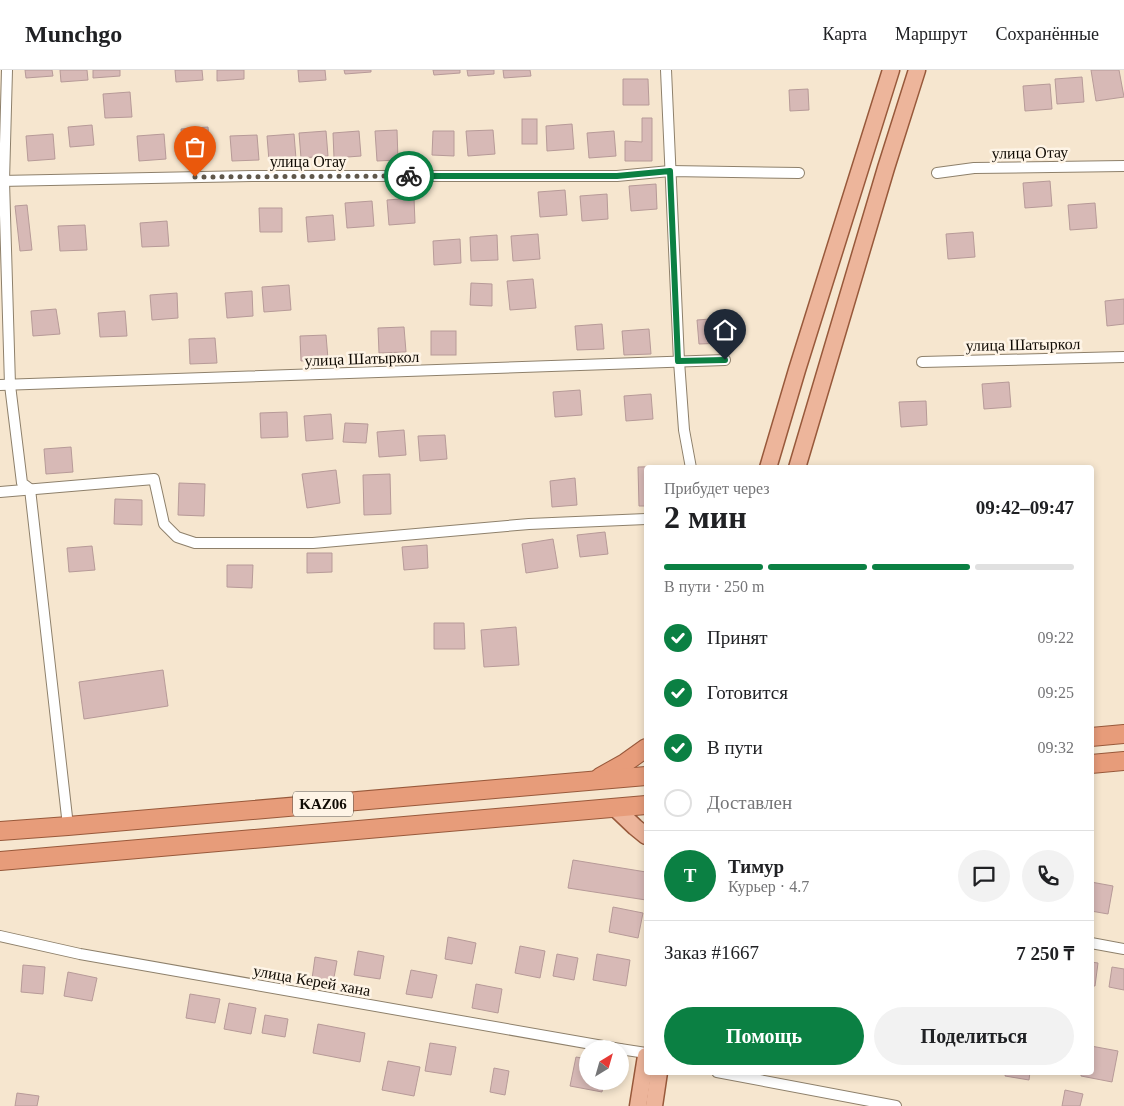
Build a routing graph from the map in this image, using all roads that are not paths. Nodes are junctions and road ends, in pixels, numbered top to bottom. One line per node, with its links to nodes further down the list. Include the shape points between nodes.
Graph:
1 (6, 70): 9 (street)
2 (666, 70): 6 (street)
3 (891, 70): 16 (main road)
4 (917, 70): 17 (main road)
5 (1124, 166): 8 (street, улица Отау, via 974,168)
6 (670, 171): 7 (street, улица Отау); 9 (street, улица Отау, via 617,176 252,176); 12 (street)
7 (799, 173)
8 (937, 173)
9 (2, 181): 14 (street)
10 (1124, 357): 13 (street, улица Шатыркол)
11 (725, 360): 12 (street, улица Шатыркол)
12 (678, 361): 14 (street, улица Шатыркол); 15 (street)
13 (922, 362)
14 (5, 385): 18 (street, via 22,483)
15 (690, 465)
16 (769, 465)
17 (798, 465)
18 (30, 489): 19 (street); 20 (street, via 154,479 164,524 177,537 195,543 313,543 529,524); 30 (street)
19 (0, 492)
20 (644, 519)
21 (1124, 734): 22 (highway)
22 (1094, 737)
23 (644, 749): 27 (highway)
24 (1124, 761): 25 (highway)
25 (1094, 764)
26 (644, 776): 27 (highway, KАZ06)
27 (595, 780): 30 (highway, KАZ06)
28 (644, 806): 29 (highway, KАZ06)
29 (615, 808): 32 (main road); 33 (highway, KАZ06)
30 (68, 826): 31 (highway, KАZ06)
31 (0, 831)
32 (644, 834)
33 (0, 861)
34 (0, 936): 37 (street, улица Керей хана, via 80,954)
35 (1094, 944): 36 (street)
36 (1124, 949)
37 (579, 1042)
38 (629, 1051): 39 (street, улица Керей хана)
39 (644, 1055)
40 (644, 1068): 43 (main road)
41 (659, 1075): 44 (main road)
42 (733, 1075): 45 (street)
43 (638, 1106)
44 (654, 1106)
45 (896, 1106)

